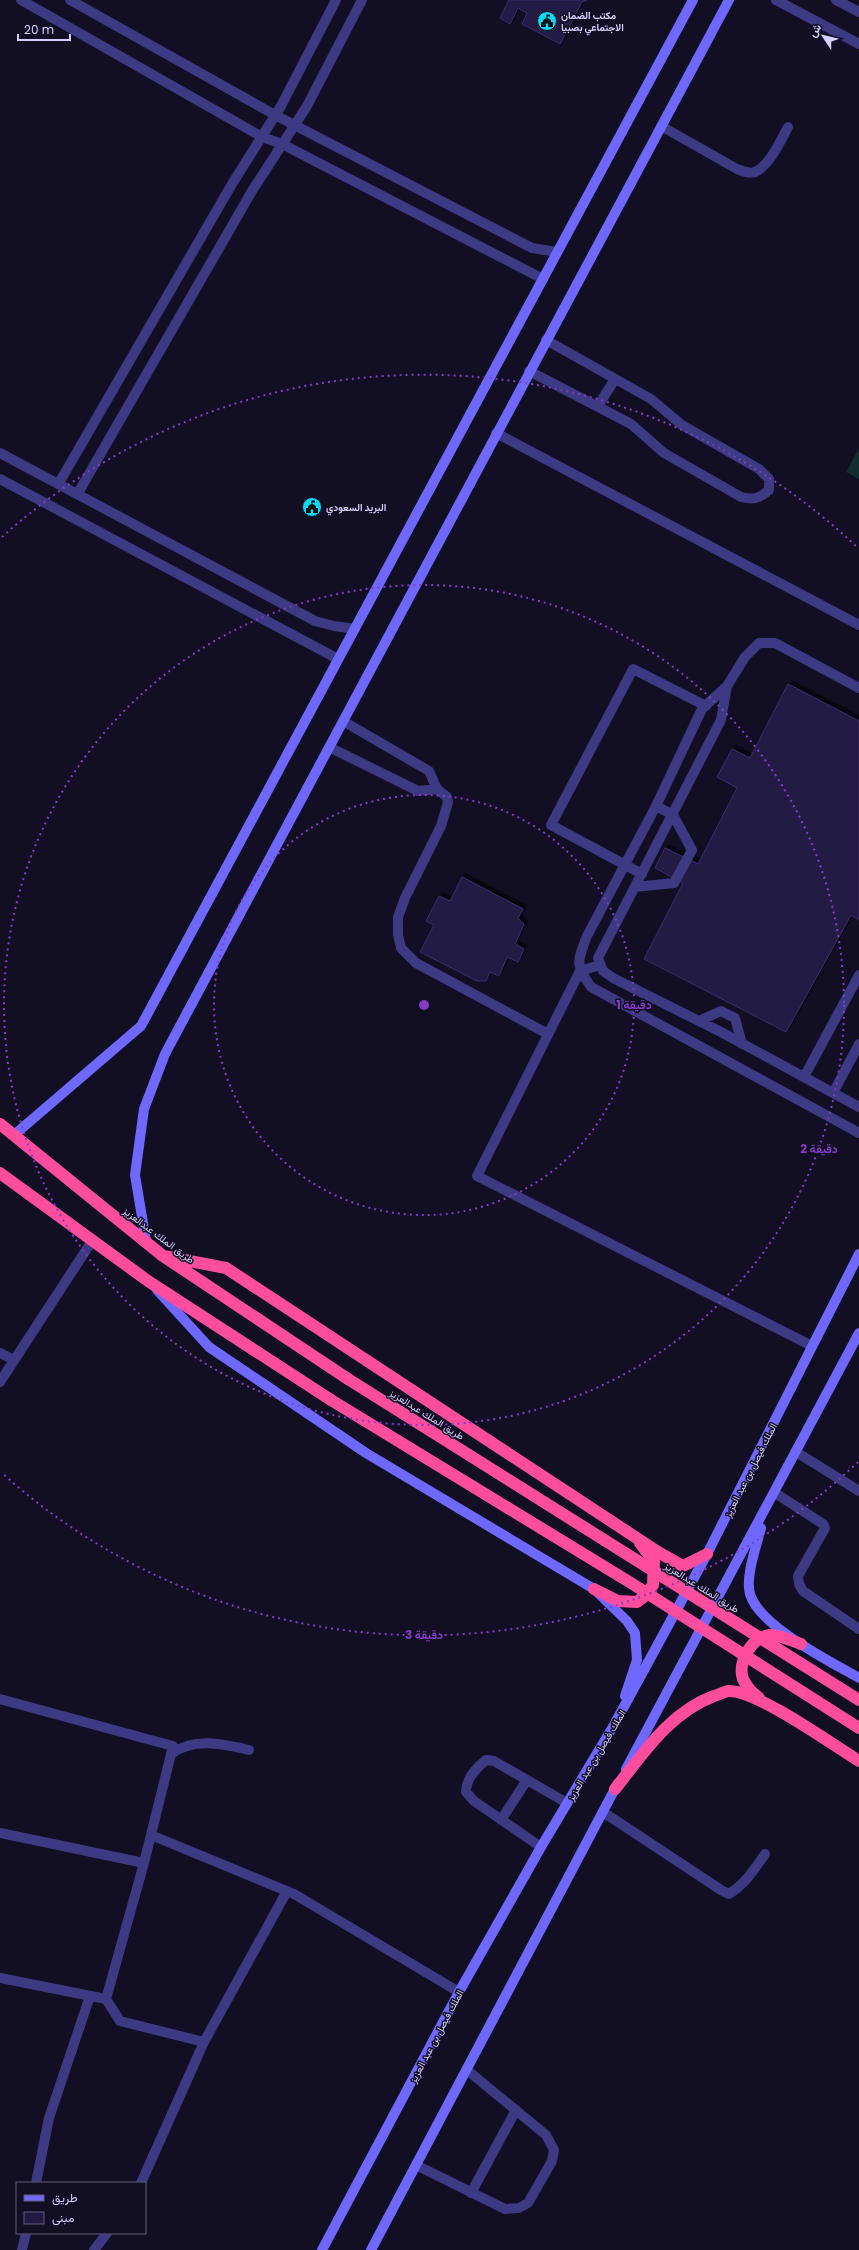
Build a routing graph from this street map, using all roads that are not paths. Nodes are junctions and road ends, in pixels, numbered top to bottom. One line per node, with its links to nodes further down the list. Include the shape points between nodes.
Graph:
1 (21, 0): 15 (street)
2 (70, 0): 11 (street)
3 (336, 0): 11 (street)
4 (362, 0): 12 (street, via 307,106)
5 (693, 0): 17 (street)
6 (729, 0): 13 (street)
7 (776, 0): 10 (street)
8 (836, 0): 9 (street)
9 (859, 12)
10 (859, 44)
11 (275, 115): 12 (street); 15 (street)
12 (294, 125): 16 (street); 17 (street, via 532,248)
13 (661, 126): 14 (street, via 737,169 748,172 755,172 771,157); 19 (street)
14 (788, 127)
15 (262, 137): 16 (street); 26 (street, via 232,184)
16 (282, 144): 18 (street); 27 (street, via 252,191)
17 (557, 252): 18 (street)
18 (543, 279): 29 (street)
19 (546, 340): 20 (street); 21 (street)
20 (529, 371): 22 (street); 23 (street)
21 (615, 379): 22 (street); 22 (street, via 652,399 682,425 759,469 769,479 769,490 761,497 741,497 664,453 631,424)
22 (598, 406)
23 (496, 432): 28 (street); 34 (street)
24 (0, 453): 26 (street)
25 (0, 479): 30 (street)
26 (59, 483): 27 (street)
27 (78, 493): 29 (street, via 315,621)
28 (859, 625)
29 (355, 629): 30 (street)
30 (338, 659): 54 (street, via 141,1026)
31 (726, 686): 32 (street, via 745,657 759,643 776,643); 33 (street); 38 (street, via 721,720)
32 (859, 688)
33 (706, 706): 37 (street, via 702,709); 39 (street, via 633,669 551,825)
34 (343, 721): 35 (street); 36 (street, via 429,771)
35 (329, 747): 36 (street, via 418,791); 57 (street, via 165,1054 144,1109 135,1175)
36 (437, 789): 46 (street, via 447,797 448,808 398,917 401,948 416,963)
37 (656, 806): 38 (street); 39 (street)
38 (673, 815): 40 (street); 41 (street, via 692,850 674,883)
39 (624, 864): 40 (street); 43 (street, via 587,936 578,959)
40 (642, 874): 41 (street)
41 (635, 887): 42 (street, via 598,958)
42 (600, 964): 43 (street); 45 (street, via 603,971 613,978)
43 (580, 971): 46 (street); 53 (street, via 591,987)
44 (859, 975): 49 (street)
45 (699, 1021): 47 (street); 47 (street, via 721,1011 735,1018)
46 (548, 1034): 62 (street, via 477,1176)
47 (742, 1044): 49 (street)
48 (859, 1044): 50 (street)
49 (804, 1077): 50 (street)
50 (833, 1093): 51 (street)
51 (859, 1106)
52 (0, 1124): 54 (highway, طريق الملك عبدالعزيز)
53 (859, 1133)
54 (14, 1135): 57 (highway, طريق الملك عبدالعزيز)
55 (0, 1173): 56 (highway)
56 (92, 1241): 60 (highway); 64 (street)
57 (146, 1241): 59 (highway, طريق الملك عبدالعزيز)
58 (859, 1254): 62 (street, الملك فيصل بن عبد العزيز)
59 (163, 1256): 71 (highway, via 226,1268); 79 (highway, طريق الملك عبدالعزيز, bridge, via 348,1378)
60 (148, 1281): 73 (street, via 209,1347 366,1453); 81 (highway, bridge, via 331,1400 631,1583)
61 (859, 1333): 67 (street)
62 (812, 1346): 72 (street, الملك فيصل بن عبد العزيز)
63 (0, 1353): 64 (street)
64 (14, 1360): 65 (street); 66 (street)
65 (0, 1369)
66 (0, 1382)
67 (796, 1452): 68 (street); 69 (street)
68 (859, 1491)
69 (775, 1493): 70 (street); 74 (street, via 823,1524 825,1528 798,1576 801,1588)
70 (766, 1511): 75 (street, via 750,1567 750,1593 762,1615); 86 (street)
71 (633, 1535): 72 (highway, via 683,1566); 73 (highway, via 654,1561 653,1585 637,1602 618,1601)
72 (707, 1554): 80 (street, الملك فيصل بن عبد العزيز)
73 (594, 1589): 80 (street, via 628,1622 635,1633 637,1660)
74 (859, 1629)
75 (801, 1644): 76 (street); 78 (highway, via 770,1635 753,1643 742,1663 742,1678 748,1689)
76 (859, 1678)
77 (0, 1699): 83 (street, via 173,1746)
78 (761, 1700): 84 (highway); 86 (highway, via 729,1691 703,1700 675,1719 649,1746)
79 (859, 1700)
80 (614, 1725): 87 (street, الملك فيصل بن عبد العزيز)
81 (859, 1728)
82 (249, 1750): 83 (street, via 222,1744 198,1744 181,1747)
83 (171, 1754): 91 (street)
84 (859, 1761)
85 (527, 1780): 87 (street); 89 (street); 89 (street, via 494,1761 486,1760 477,1767 466,1784 466,1792 474,1801)
86 (615, 1789): 88 (street)
87 (567, 1803): 92 (street, الملك فيصل بن عبد العزيز)
88 (603, 1812): 93 (street, via 729,1894 751,1876); 101 (street)
89 (501, 1820): 92 (street)
90 (0, 1833): 94 (street)
91 (151, 1835): 94 (street); 95 (street)
92 (541, 1847): 97 (street, الملك فيصل بن عبد العزيز)
93 (765, 1854)
94 (144, 1863): 99 (street)
95 (290, 1893): 97 (street); 100 (street)
96 (0, 1978): 98 (street)
97 (459, 1992): 111 (street, الملك فيصل بن عبد العزيز)
98 (90, 1996): 99 (street); 104 (street, via 49,2118)
99 (106, 1999): 100 (street, via 120,2022)
100 (204, 2042): 105 (street)
101 (467, 2070): 102 (street); 103 (street)
102 (516, 2110): 106 (street); 106 (street, via 546,2135 554,2150 552,2161 528,2203 519,2208 505,2210)
103 (416, 2165): 106 (street); 112 (street)
104 (36, 2182)
105 (141, 2182)
106 (471, 2193)
107 (26, 2234): 109 (street)
108 (106, 2234): 110 (street)
109 (22, 2250)
110 (94, 2250)
111 (322, 2250)
112 (371, 2250)

